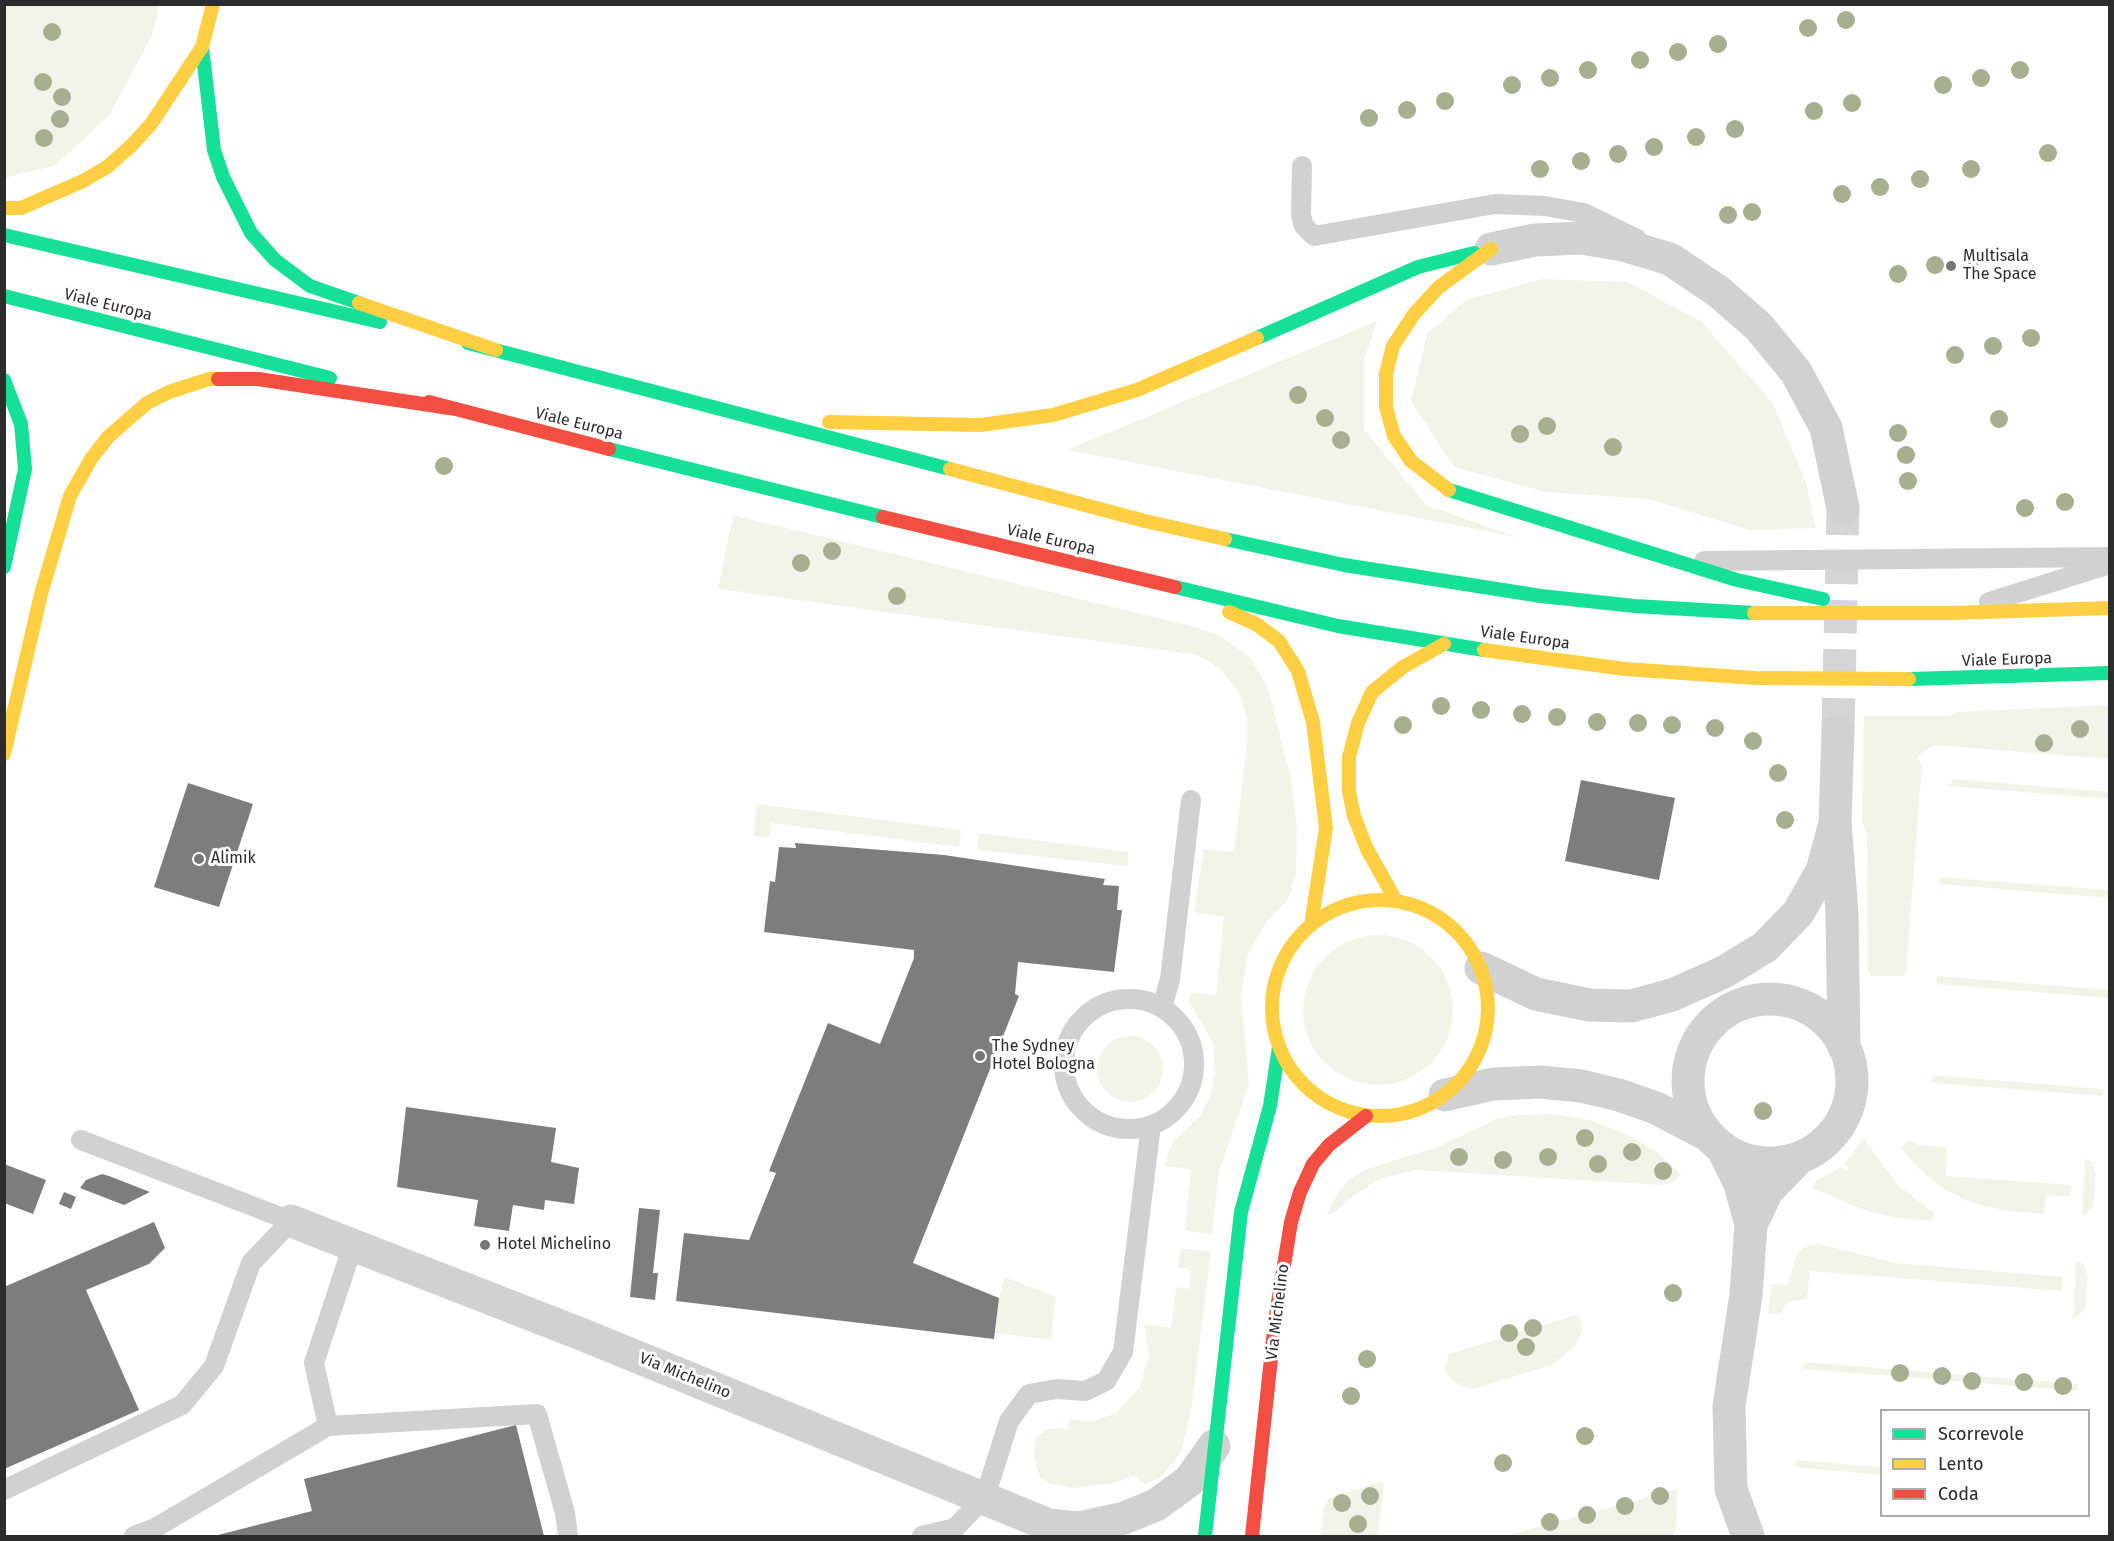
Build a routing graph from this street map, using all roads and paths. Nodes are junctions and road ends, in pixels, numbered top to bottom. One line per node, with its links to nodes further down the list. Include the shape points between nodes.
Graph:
1 (213, 4): 2 (main road)
2 (202, 47): 4 (main road, via 151,123 107,167 48,198 21,208); 9 (main road, via 212,139 223,177 251,233 274,260 310,286)
3 (1302, 166): 7 (lane, via 1301,215 1304,226 1314,236 1495,204 1545,206 1584,213)
4 (4, 208)
5 (4, 235): 9 (main road)
6 (1491, 249): 7 (street, via 1535,240 1582,238); 12 (main road, via 1418,267 1137,390 1053,415 980,425); 16 (main road, via 1439,287 1414,314 1393,346 1386,374 1386,407 1394,436 1411,461 1452,491)
7 (1670, 259): 14 (street, via 1719,292 1751,320 1796,372 1826,428)
8 (4, 296): 11 (main road, Viale Europa)
9 (496, 350): 12 (main road)
10 (4, 380): 18 (main road, via 21,424 25,469)
11 (456, 409): 13 (main road, Viale Europa); 25 (main road, via 258,379 209,379 169,392 132,415 91,459 70,496 41,594)
12 (765, 419): 21 (main road, via 1145,521 1344,565 1541,596 1635,606 1750,613)
13 (766, 489): 22 (main road, Viale Europa, via 1338,626); 29 (main road, via 1219,608 1256,624 1279,641 1298,671 1313,722 1320,772 1326,828)
14 (1843, 508)
15 (2109, 557): 16 (lane)
16 (1678, 562): 21 (main road, via 1817,598)
17 (2109, 564): 20 (lane)
18 (4, 567)
19 (2109, 608): 20 (main road)
20 (1950, 613): 21 (main road)
21 (1914, 614)
22 (1444, 644): 23 (main road, Viale Europa, via 1625,669 1755,678 1893,680); 28 (main road, via 1402,667 1372,692 1358,723 1349,758 1354,816)
23 (2109, 674)
24 (1838, 731): 27 (street)
25 (4, 754)
26 (1191, 800): 32 (lane, via 1170,979)
27 (1835, 823): 31 (street, via 1822,871 1798,913 1765,947 1724,972 1672,995); 35 (street, via 1842,912)
28 (1396, 901): 29 (main road, via 1351,904); 30 (main road, via 1419,907 1450,925)
29 (1311, 925): 34 (main road, via 1283,960 1276,981 1272,1003)
30 (1481, 968): 31 (street, via 1536,994 1589,1005); 36 (main road, via 1489,1008 1487,1031 1468,1073)
31 (1631, 1006): 33 (street)
32 (1162, 1008): 38 (lane, via 1178,1021 1189,1039 1194,1060 1184,1100 1170,1115); 38 (lane, via 1143,1000 1122,999 1102,1004 1072,1032 1065,1051 1067,1080 1080,1106 1095,1119 1112,1127 1132,1129)
33 (1730, 1009): 35 (street, via 1756,1000 1783,1000 1808,1009 1829,1025); 40 (street, via 1709,1025 1695,1048 1688,1073 1689,1100 1696,1119)
34 (1279, 1047): 37 (main road, via 1304,1086 1323,1100); 46 (main road, Via Michelino, via 1270,1106 1241,1212)
35 (1844, 1047): 41 (street, via 1852,1073 1850,1100 1843,1119 1832,1136)
36 (1445, 1095): 37 (main road, via 1412,1112); 40 (street, via 1493,1084 1541,1082 1581,1086 1656,1108)
37 (1366, 1116): 54 (main road, Via Michelino, via 1329,1145 1313,1164 1291,1222 1275,1321)
38 (1151, 1125): 48 (lane, via 1124,1352 1106,1381 1085,1391 1057,1389 1029,1394 1009,1421)
39 (81, 1140): 42 (lane)
40 (1715, 1142): 41 (street, via 1741,1158 1760,1163); 43 (street, via 1740,1184)
41 (1799, 1158): 43 (street, via 1767,1191)
42 (291, 1221): 44 (street, Via Michelino); 47 (lane, via 251,1263 214,1366 182,1405)
43 (1751, 1226): 55 (street, via 1729,1406 1731,1489)
44 (352, 1245): 45 (lane, via 314,1363); 48 (street, Via Michelino)
45 (328, 1426): 50 (lane, via 155,1528); 51 (lane, via 537,1414)
46 (1214, 1446): 49 (street, Via Michelino, via 1189,1481 1156,1505); 53 (main road, Via Michelino)
47 (4, 1490)
48 (985, 1497): 49 (street, Via Michelino, via 1049,1525); 52 (lane, via 955,1528)
49 (1087, 1532)
50 (134, 1536)
51 (568, 1536)
52 (922, 1536)
53 (1205, 1536)
54 (1252, 1536)
55 (1749, 1536)

